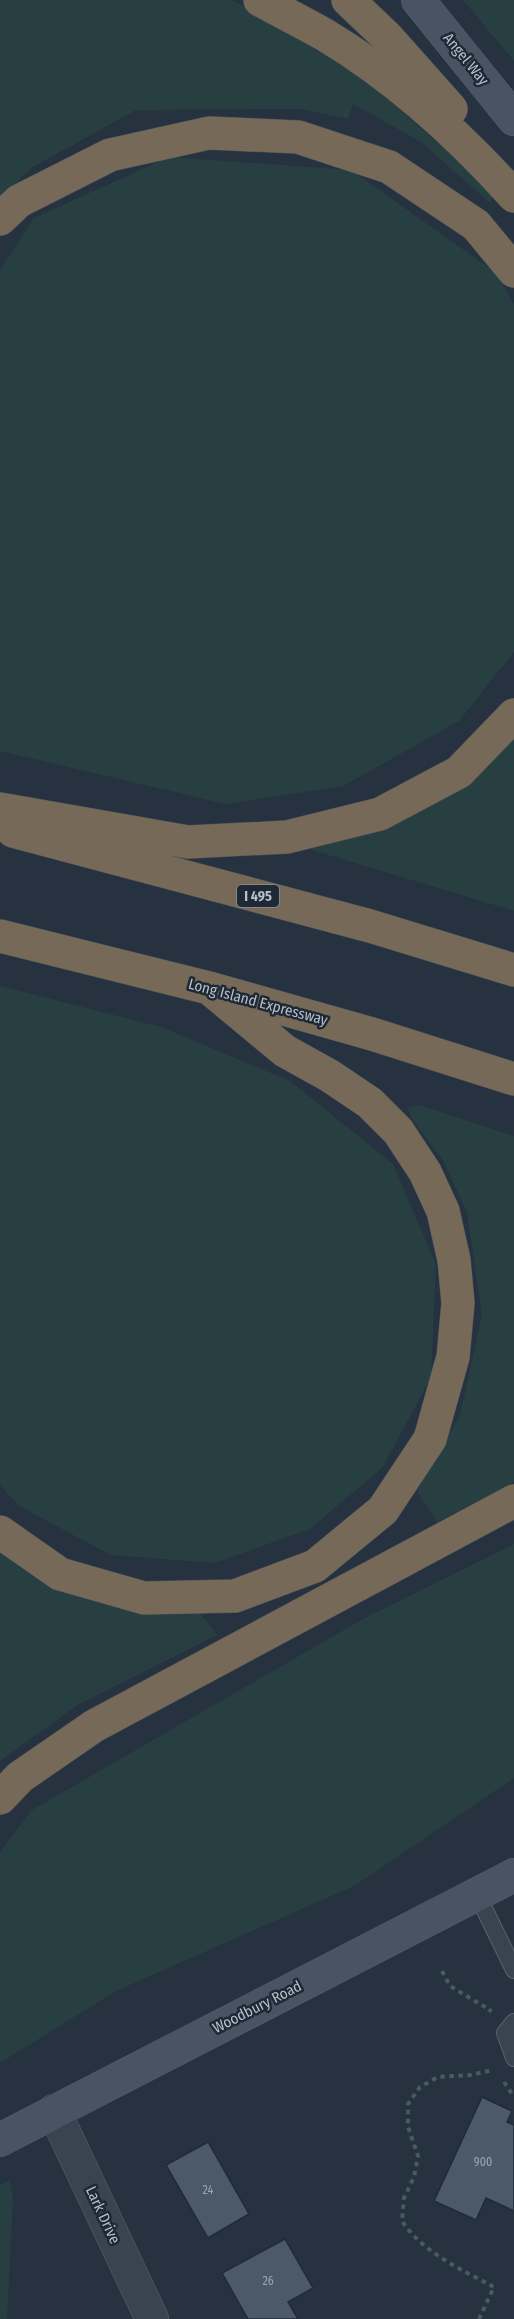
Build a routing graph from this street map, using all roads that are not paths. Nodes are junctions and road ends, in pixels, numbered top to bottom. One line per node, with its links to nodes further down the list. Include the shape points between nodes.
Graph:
1 (260, 0): 6 (highway, via 327,36 405,92 476,154)
2 (348, 0): 5 (highway, via 387,37 476,136)
3 (418, 0): 4 (main road, Angel Way)
4 (514, 119)
5 (514, 187)
6 (514, 196)
7 (0, 219): 8 (highway, via 19,201 110,155 209,133 298,137 389,167 476,225)
8 (514, 271)
9 (514, 715): 10 (highway, via 459,772 380,814 287,837 188,842)
10 (0, 809)
11 (0, 827): 13 (highway, I 495, via 370,926)
12 (0, 936): 14 (highway, Long Island Expressway)
13 (514, 970)
14 (209, 988): 15 (highway, Long Island Expressway); 17 (highway, via 285,1051 370,1103 398,1131 424,1172 443,1211 458,1303 453,1357 430,1439 383,1510 315,1566 235,1596 144,1598 60,1574)
15 (514, 1079)
16 (514, 1501): 18 (highway, via 94,1726 20,1777)
17 (0, 1532)
18 (0, 1798)
19 (514, 1875): 20 (main road, Woodbury Road)
20 (477, 1894): 21 (lane); 24 (main road, Woodbury Road)
21 (514, 1970)
22 (514, 2022): 23 (lane, via 505,2033)
23 (514, 2058)
24 (54, 2111): 25 (main road, Woodbury Road); 26 (street, Lark Drive)
25 (0, 2140)
26 (152, 2319)

